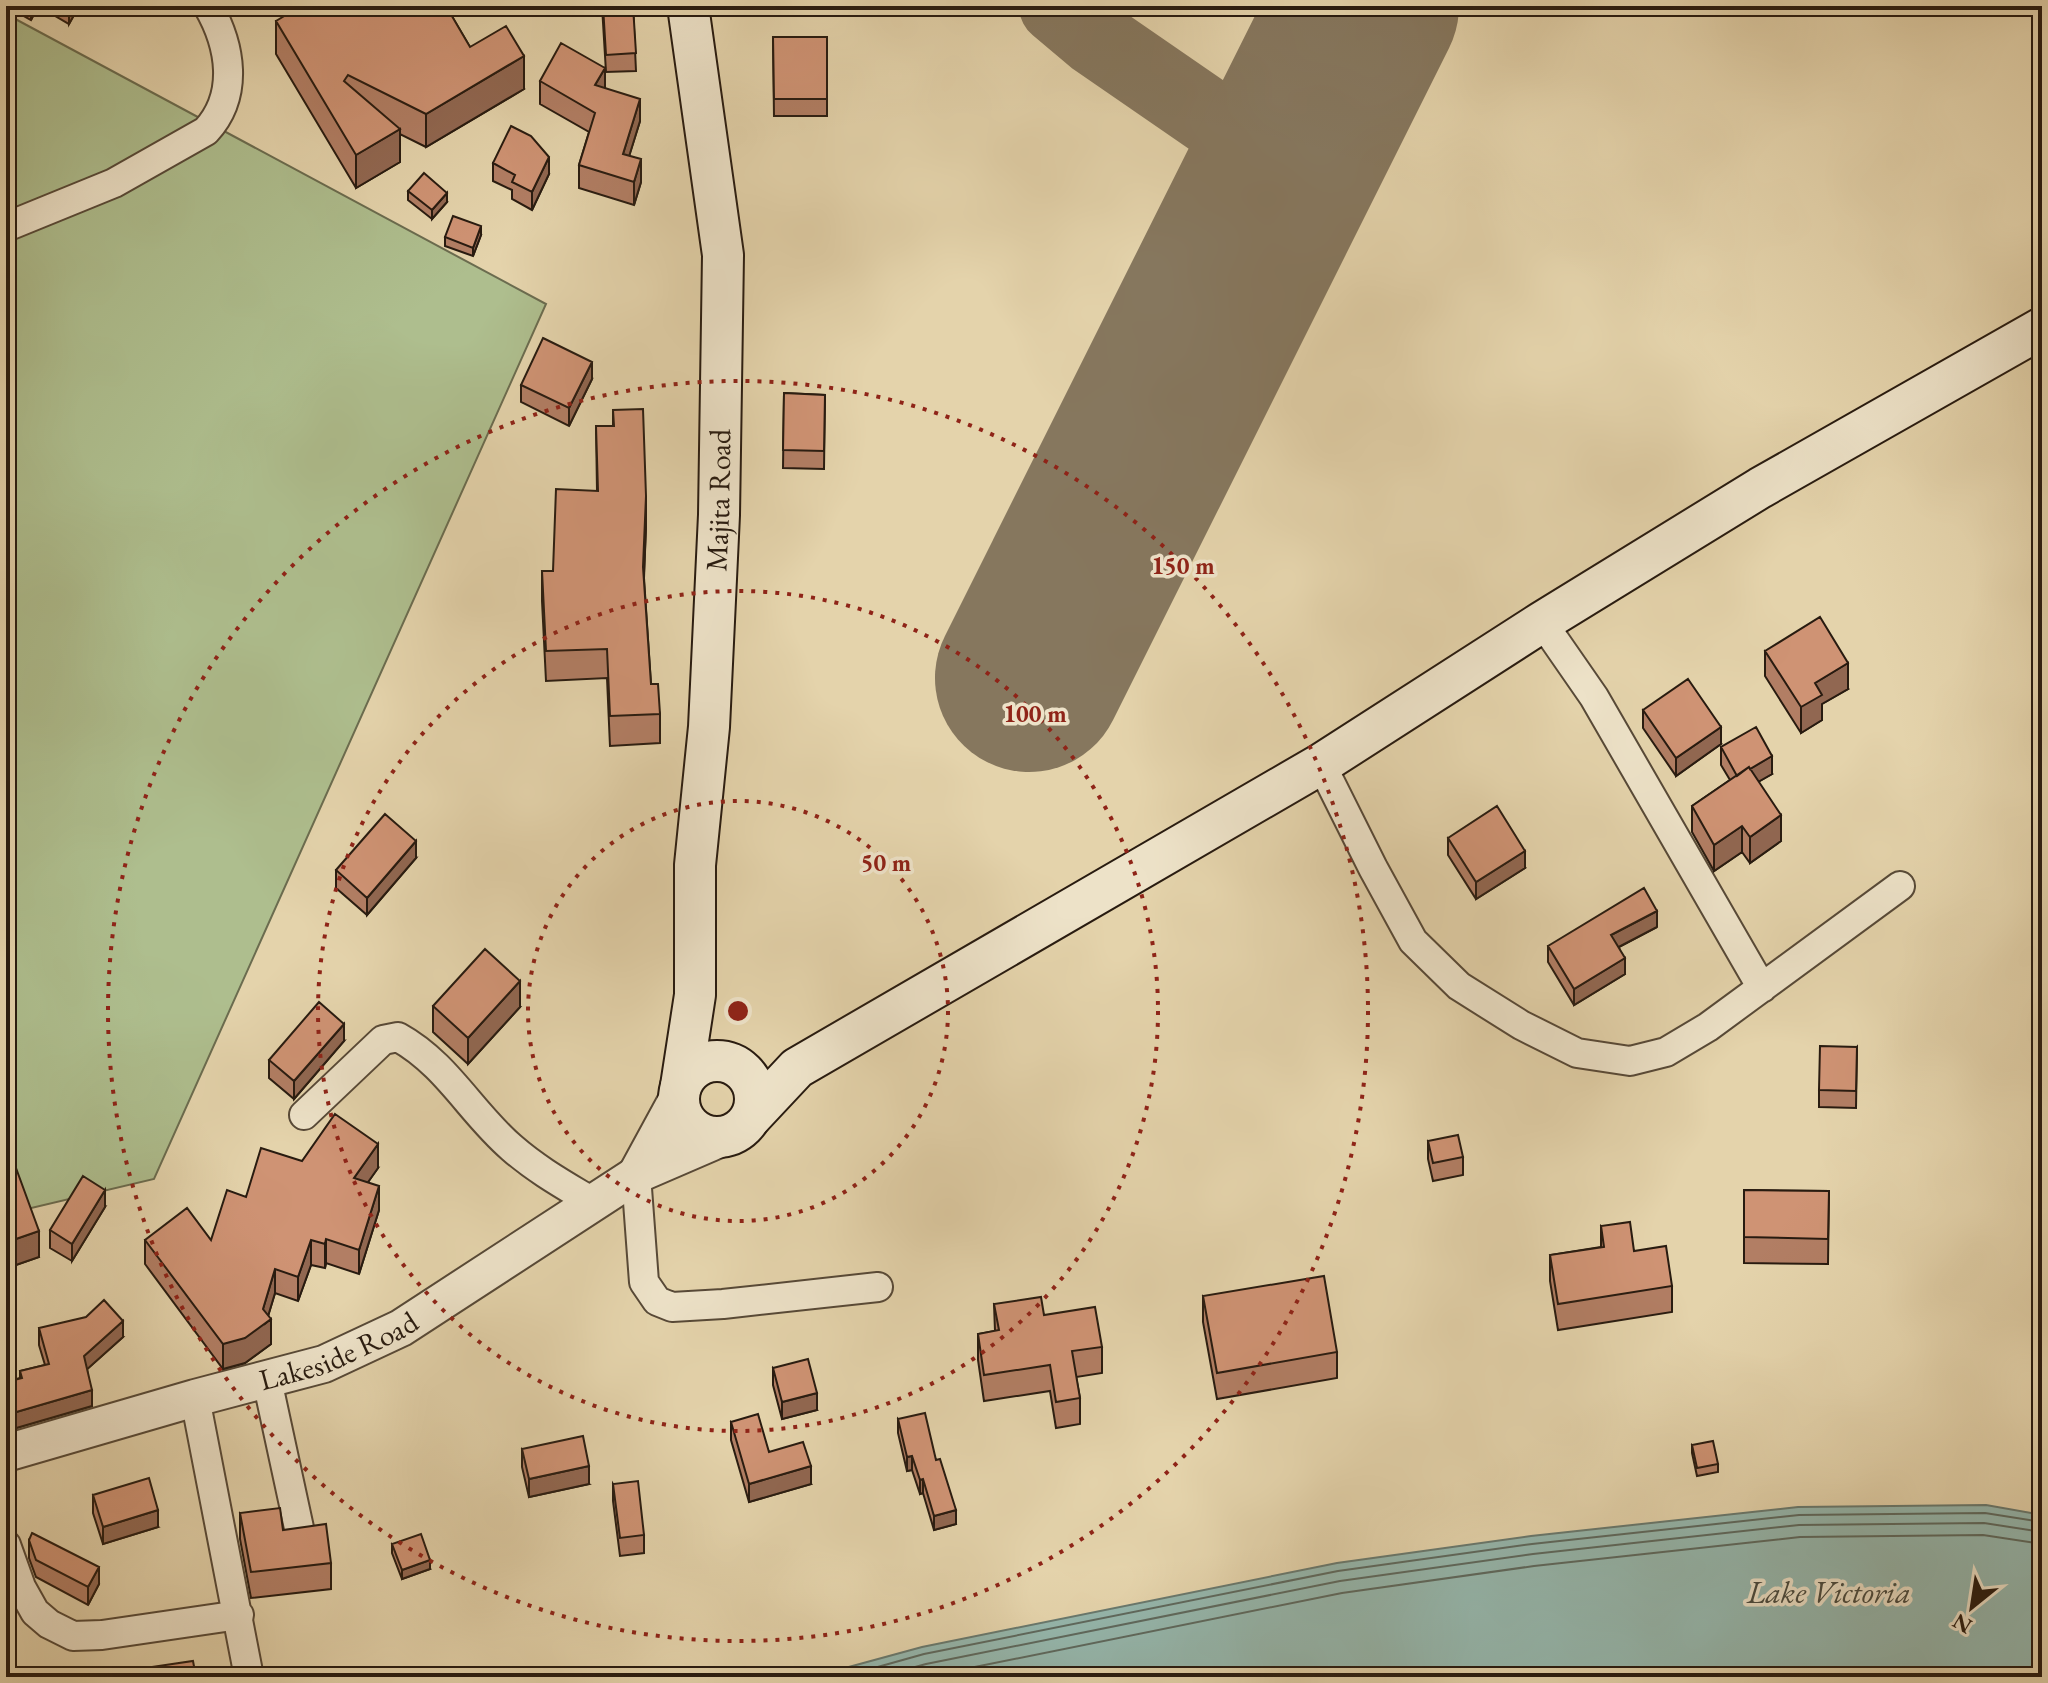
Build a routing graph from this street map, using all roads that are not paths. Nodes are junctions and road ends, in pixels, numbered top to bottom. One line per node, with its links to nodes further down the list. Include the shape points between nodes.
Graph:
1 (208, 6): 3 (street, via 221,29 229,72 228,95 212,125 114,183)
2 (688, 6): 9 (main road, Majita Road, via 723,255 719,515 709,727 695,865)
3 (6, 227)
4 (2036, 341): 5 (main road, via 1760,488)
5 (1542, 622): 6 (main road); 8 (street, via 1594,697)
6 (1321, 764): 8 (street, via 1413,941 1459,986 1521,1025 1577,1053 1630,1061 1666,1052); 11 (main road)
7 (1900, 886): 8 (street)
8 (1762, 988)
9 (695, 995): 10 (main road); 12 (main road)
10 (731, 1066): 11 (main road); 12 (main road, via 704,1063 690,1072); 14 (main road, via 752,1084 755,1100)
11 (797, 1068): 14 (main road)
12 (680, 1091): 14 (main road, via 681,1113 691,1127 707,1136); 15 (street)
13 (304, 1115): 16 (street, via 383,1040 398,1037 438,1066 512,1148)
14 (738, 1126): 15 (street, Lakeside Road)
15 (636, 1175): 16 (street, Lakeside Road); 17 (street, via 644,1282 657,1301 672,1307 723,1304)
16 (594, 1203): 18 (street, Lakeside Road, via 401,1328 324,1364)
17 (878, 1287)
18 (267, 1380): 19 (street, Lakeside Road); 21 (street)
19 (195, 1398): 20 (street, Lakeside Road); 23 (street)
20 (6, 1453)
21 (299, 1528)
22 (6, 1545): 23 (street, via 35,1612 73,1636)
23 (239, 1615): 24 (street)
24 (249, 1677)

